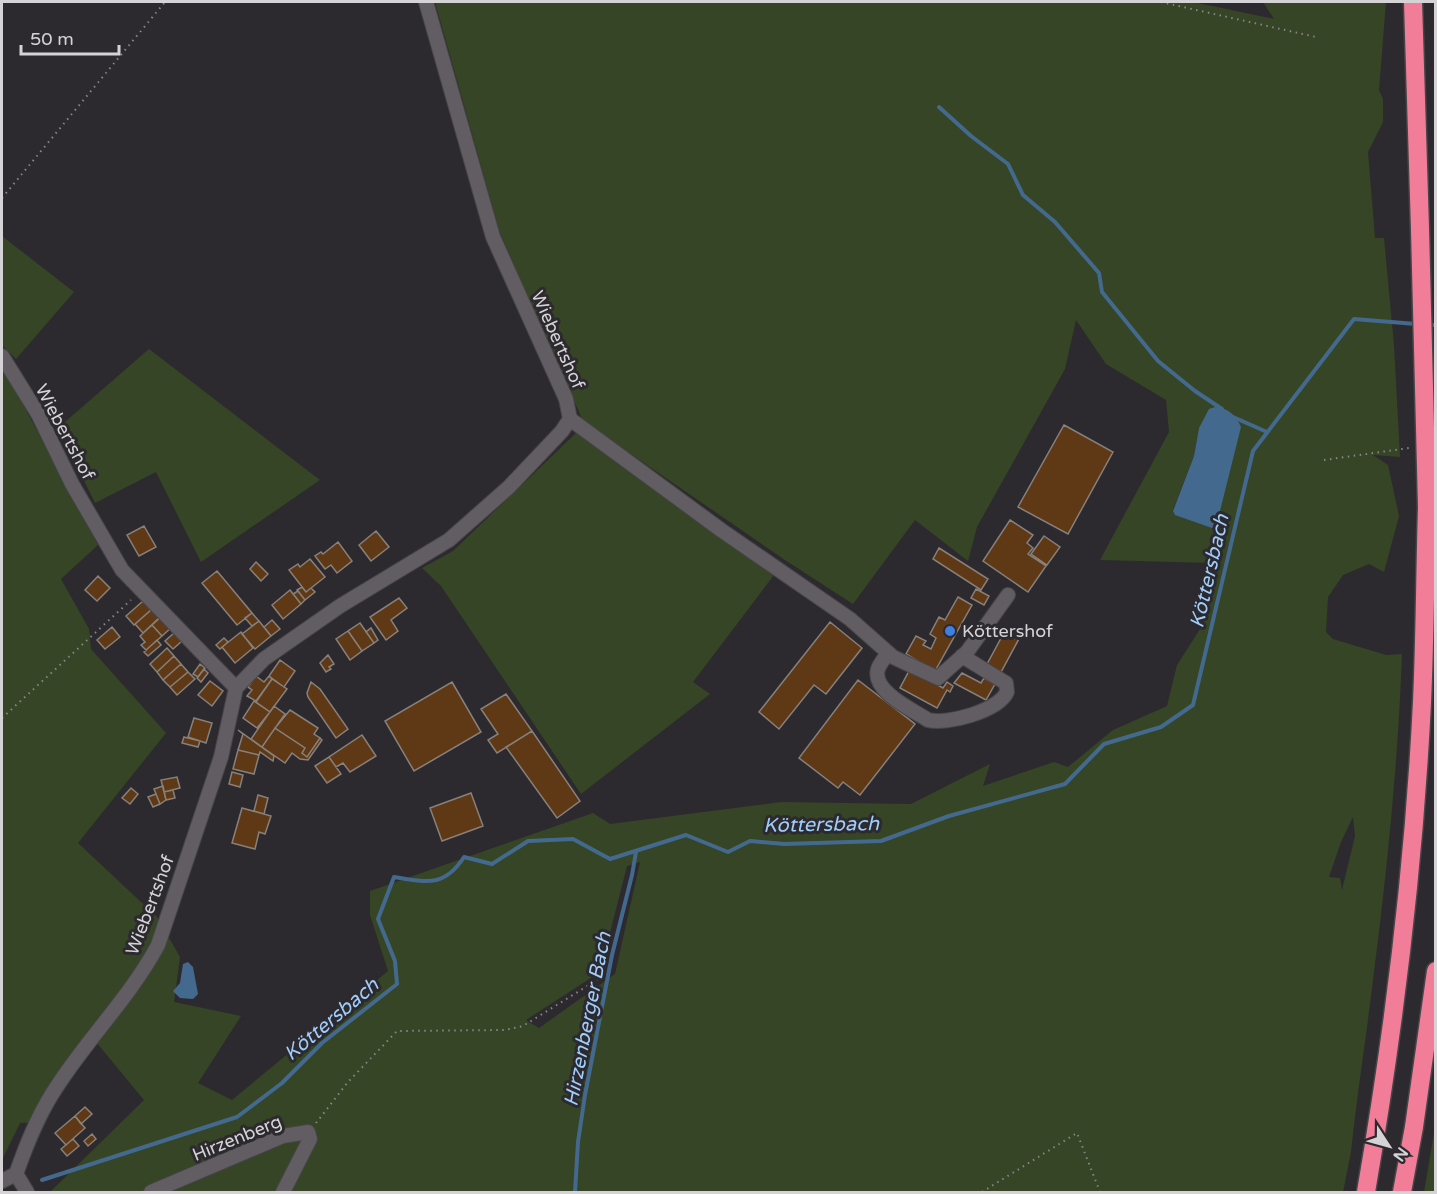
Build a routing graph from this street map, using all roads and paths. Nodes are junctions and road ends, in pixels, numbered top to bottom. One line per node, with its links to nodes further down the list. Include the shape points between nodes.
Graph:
1 (165, 2): 6 (path)
2 (426, 2): 8 (street, Wiebertshof, via 493,237 566,399)
3 (1161, 2): 5 (path)
4 (1413, 2): 27 (highway, bridge, via 1426,507 1422,703 1411,854 1392,1026)
5 (1316, 37)
6 (2, 198)
7 (2, 356): 11 (street, Wiebertshof, via 38,414 106,544 122,570)
8 (570, 419): 13 (street, via 850,619); 15 (street, Wiebertshof, via 509,487 449,540 264,658)
9 (1411, 448): 10 (path)
10 (1324, 460)
11 (142, 590): 15 (street, Wiebertshof); 16 (path)
12 (1008, 595): 14 (street)
13 (888, 653): 14 (street, via 938,678); 14 (street, via 878,668 882,688 934,722 967,716 996,704 1007,692 1006,683)
14 (962, 656)
15 (236, 688): 20 (street, Wiebertshof, via 221,758 158,945 146,968 52,1094 34,1126)
16 (2, 718)
17 (1436, 971): 28 (highway)
18 (597, 980): 19 (path, via 523,1026 505,1030 397,1031 348,1082)
19 (308, 1132): 23 (street, Hirzenberg, via 283,1136); 24 (street, Hirzenberg, via 310,1139)
20 (16, 1174): 21 (street); 22 (street)
21 (2, 1181)
22 (27, 1192)
23 (151, 1192)
24 (283, 1192)
25 (982, 1192): 26 (path, via 1077,1133)
26 (1100, 1192)
27 (1366, 1192)
28 (1402, 1192)

